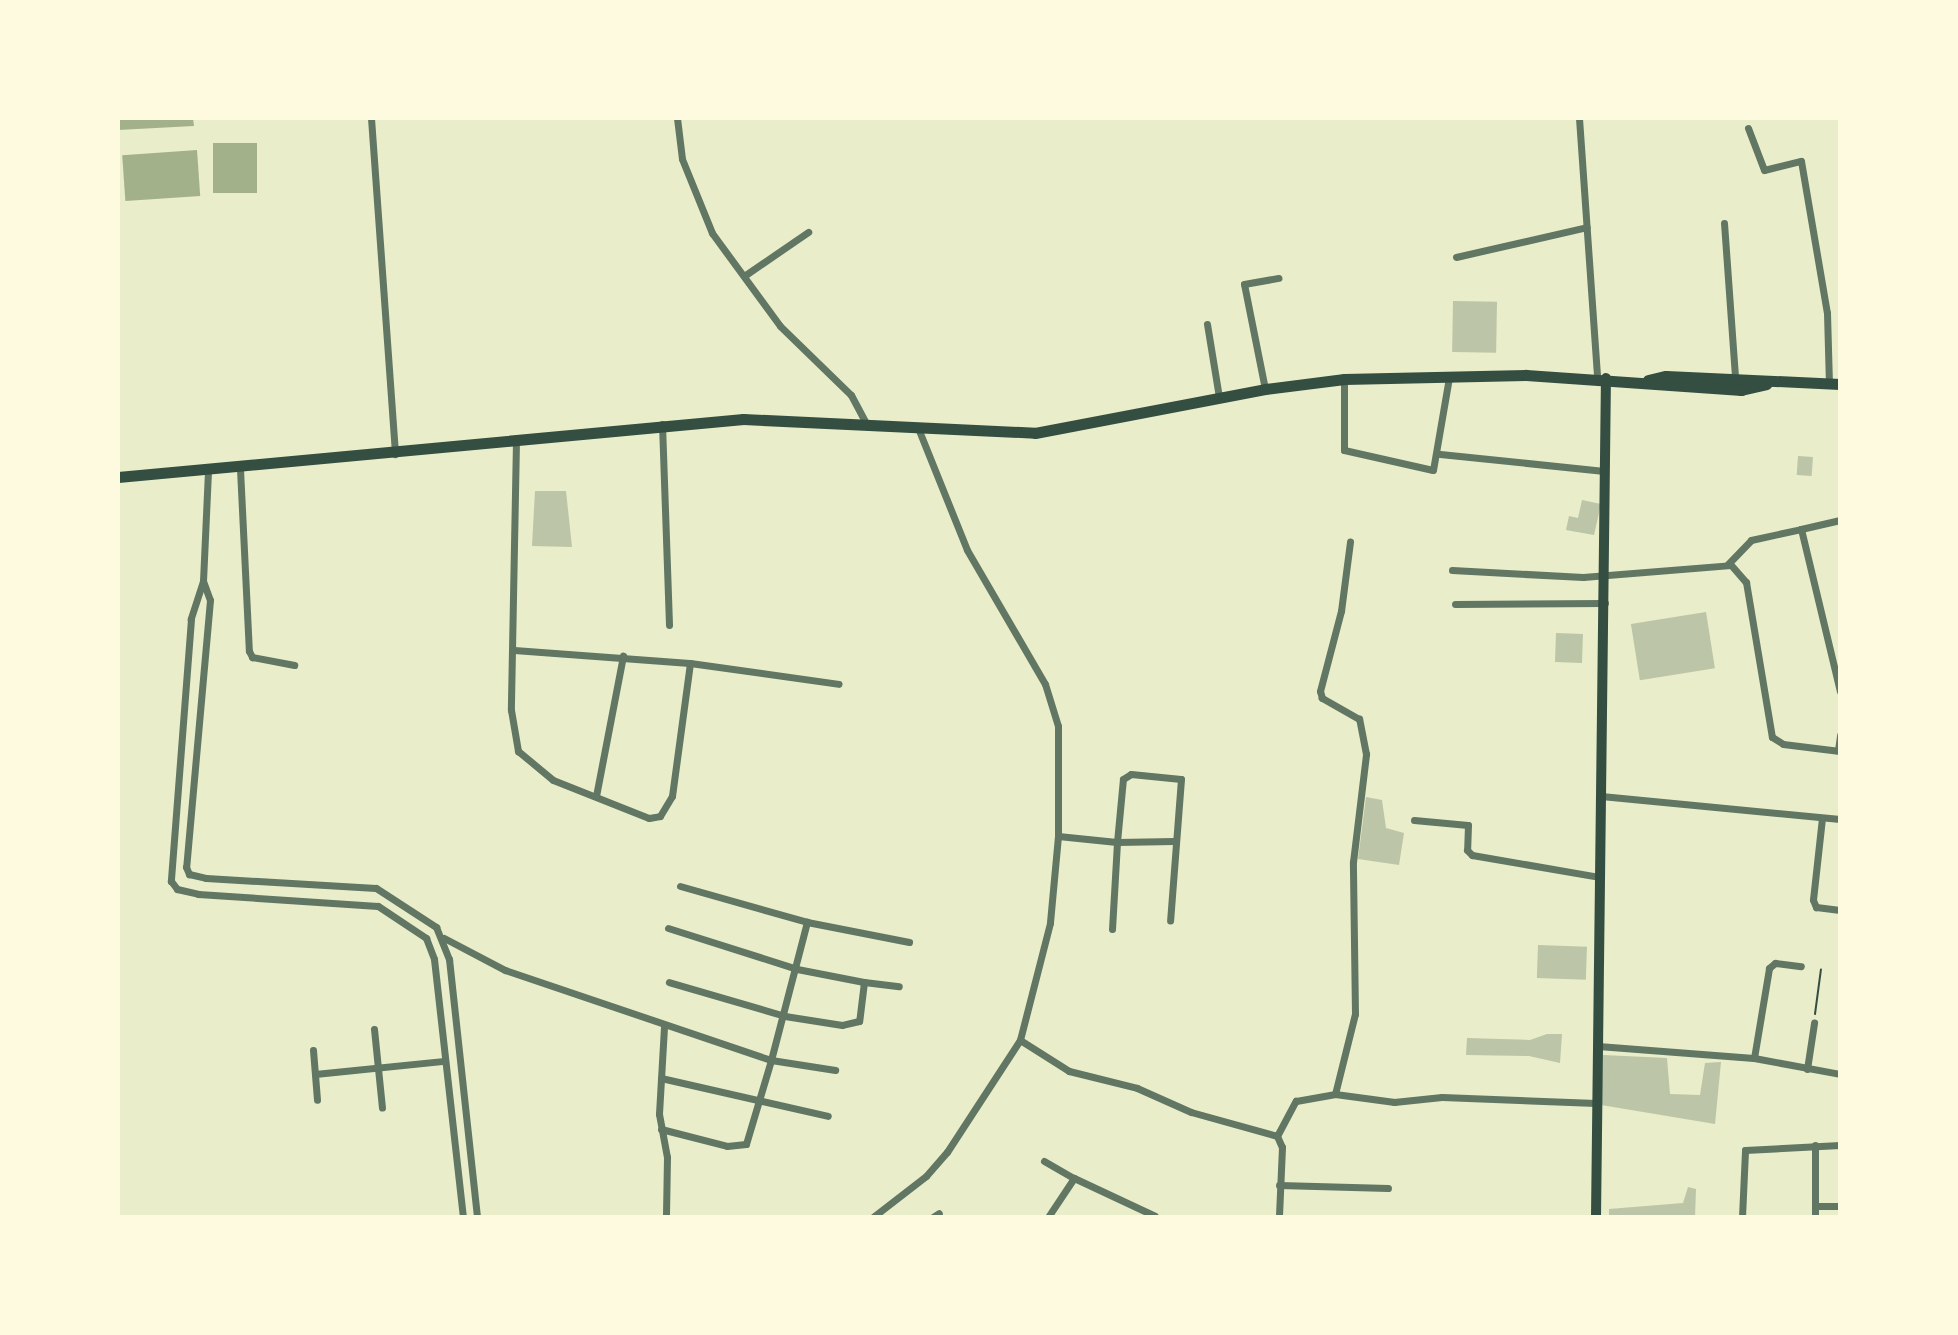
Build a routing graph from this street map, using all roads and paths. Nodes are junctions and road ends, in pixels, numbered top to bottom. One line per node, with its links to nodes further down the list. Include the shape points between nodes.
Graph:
1 (371, 118): 25 (street)
2 (677, 118): 9 (street, via 682,159 695,197)
3 (1579, 118): 6 (street)
4 (1748, 128): 18 (street, via 1764,170 1801,161)
5 (1724, 223): 13 (street)
6 (1587, 227): 8 (street); 14 (street)
7 (808, 232): 9 (street)
8 (1456, 257)
9 (744, 276): 21 (street, via 780,326 851,395)
10 (1278, 278): 19 (street, via 1244,284)
11 (1207, 324): 20 (street)
12 (1449, 377): 14 (highway); 15 (highway); 26 (street)
13 (1735, 377): 16 (highway); 17 (highway)
14 (1602, 378): 16 (highway); 29 (main road)
15 (1344, 379): 19 (highway); 26 (street, via 1344,450 1437,469)
16 (1648, 380): 17 (highway, via 1665,387 1741,390)
17 (1766, 384): 18 (highway)
18 (1835, 384)
19 (1265, 389): 20 (highway)
20 (1219, 397): 23 (highway, via 1035,433)
21 (866, 423): 22 (highway, via 743,419); 23 (highway)
22 (662, 424): 24 (highway); 42 (street)
23 (918, 428): 59 (street, via 967,550 1052,700 1060,742)
24 (516, 441): 25 (highway); 43 (street)
25 (395, 454): 27 (highway)
26 (1440, 454): 29 (street)
27 (240, 469): 28 (highway); 46 (street, via 249,651 252,657)
28 (208, 471): 30 (highway); 37 (street)
29 (1604, 471): 36 (main road)
30 (118, 477)
31 (1840, 520): 32 (street)
32 (1801, 529): 34 (street, via 1745,542); 47 (street)
33 (1350, 542): 97 (street, via 1341,611 1320,691 1322,698 1359,719 1366,754 1353,862 1355,1014)
34 (1728, 564): 36 (street); 53 (street, via 1746,582 1772,737 1783,744)
35 (1452, 570): 36 (street)
36 (1607, 575): 38 (main road)
37 (203, 581): 40 (street); 41 (street)
38 (1605, 603): 39 (street); 55 (main road)
39 (1455, 604)
40 (192, 609): 41 (street); 51 (street)
41 (209, 611): 52 (street)
42 (669, 625)
43 (514, 650): 44 (street); 54 (street, via 512,735 518,751 553,780)
44 (623, 656): 45 (street); 54 (street)
45 (690, 663): 48 (street); 54 (street, via 667,808 649,818)
46 (294, 665)
47 (1838, 676): 49 (street)
48 (839, 684)
49 (1840, 691)
50 (1840, 735): 53 (street)
51 (179, 747): 52 (street); 65 (street, via 169,864 177,889)
52 (196, 748): 63 (street, via 189,874)
53 (1839, 750)
54 (596, 796)
55 (1601, 796): 56 (street); 62 (main road)
56 (1822, 818): 57 (street); 66 (street, via 1813,900 1816,907)
57 (1840, 819)
58 (1414, 820): 62 (street, via 1468,825 1467,850 1472,855)
59 (1058, 836): 61 (street); 85 (street, via 1046,949)
60 (1174, 841): 61 (street); 61 (street, via 1181,779 1131,774 1123,779); 67 (street)
61 (1117, 842): 70 (street)
62 (1600, 877): 86 (main road)
63 (313, 884): 65 (street); 71 (street, via 376,888 436,927)
64 (680, 886): 68 (street)
65 (312, 898): 80 (street, via 378,906 426,938 434,959)
66 (1836, 910)
67 (1170, 921)
68 (807, 922): 72 (street); 74 (street)
69 (668, 928): 74 (street)
70 (1112, 929)
71 (442, 937): 79 (street); 83 (street, via 505,970)
72 (909, 942)
73 (1801, 966): 88 (street, via 1775,963 1769,968)
74 (797, 969): 77 (street); 81 (street)
75 (1821, 969): 82 (path)
76 (669, 982): 81 (street)
77 (864, 982): 78 (street); 81 (street, via 859,1021 842,1025)
78 (899, 986)
79 (455, 1010): 80 (street); 107 (street)
80 (439, 1011): 90 (street)
81 (785, 1016): 89 (street)
82 (1814, 1023): 92 (street)
83 (664, 1027): 89 (street); 96 (street)
84 (374, 1029): 91 (street)
85 (1020, 1040): 104 (street, via 1069,1071 1137,1088 1191,1112); 119 (street, via 947,1152 926,1176)
86 (1598, 1046): 88 (street); 100 (main road)
87 (313, 1050): 94 (street)
88 (1754, 1058): 92 (street)
89 (771, 1060): 93 (street); 99 (street)
90 (444, 1061): 91 (street); 109 (street)
91 (378, 1069): 94 (street); 101 (street)
92 (1807, 1069): 95 (street)
93 (835, 1070)
94 (315, 1074): 98 (street)
95 (1840, 1074)
96 (661, 1078): 99 (street); 103 (street)
97 (1335, 1094): 100 (street, via 1394,1102 1442,1097); 104 (street, via 1296,1101)
98 (317, 1100)
99 (760, 1102): 102 (street); 103 (street, via 746,1144 727,1146)
100 (1596, 1103): 122 (main road)
101 (382, 1108)
102 (828, 1116)
103 (661, 1129): 118 (street, via 667,1157)
104 (1277, 1136): 111 (street, via 1282,1147)
105 (1815, 1145): 106 (street); 113 (street); 123 (street, via 1745,1150)
106 (1840, 1145)
107 (470, 1161): 109 (street); 117 (street)
108 (1044, 1161): 110 (street)
109 (457, 1163): 116 (street)
110 (1074, 1178): 115 (street); 120 (street)
111 (1279, 1185): 112 (street); 121 (street)
112 (1388, 1188)
113 (1815, 1206): 114 (street); 124 (street)
114 (1840, 1206)
115 (1155, 1216)
116 (463, 1217)
117 (477, 1217)
118 (666, 1217)
119 (873, 1217)
120 (1048, 1217)
121 (1279, 1217)
122 (1596, 1217)
123 (1742, 1217)
124 (1815, 1217)

